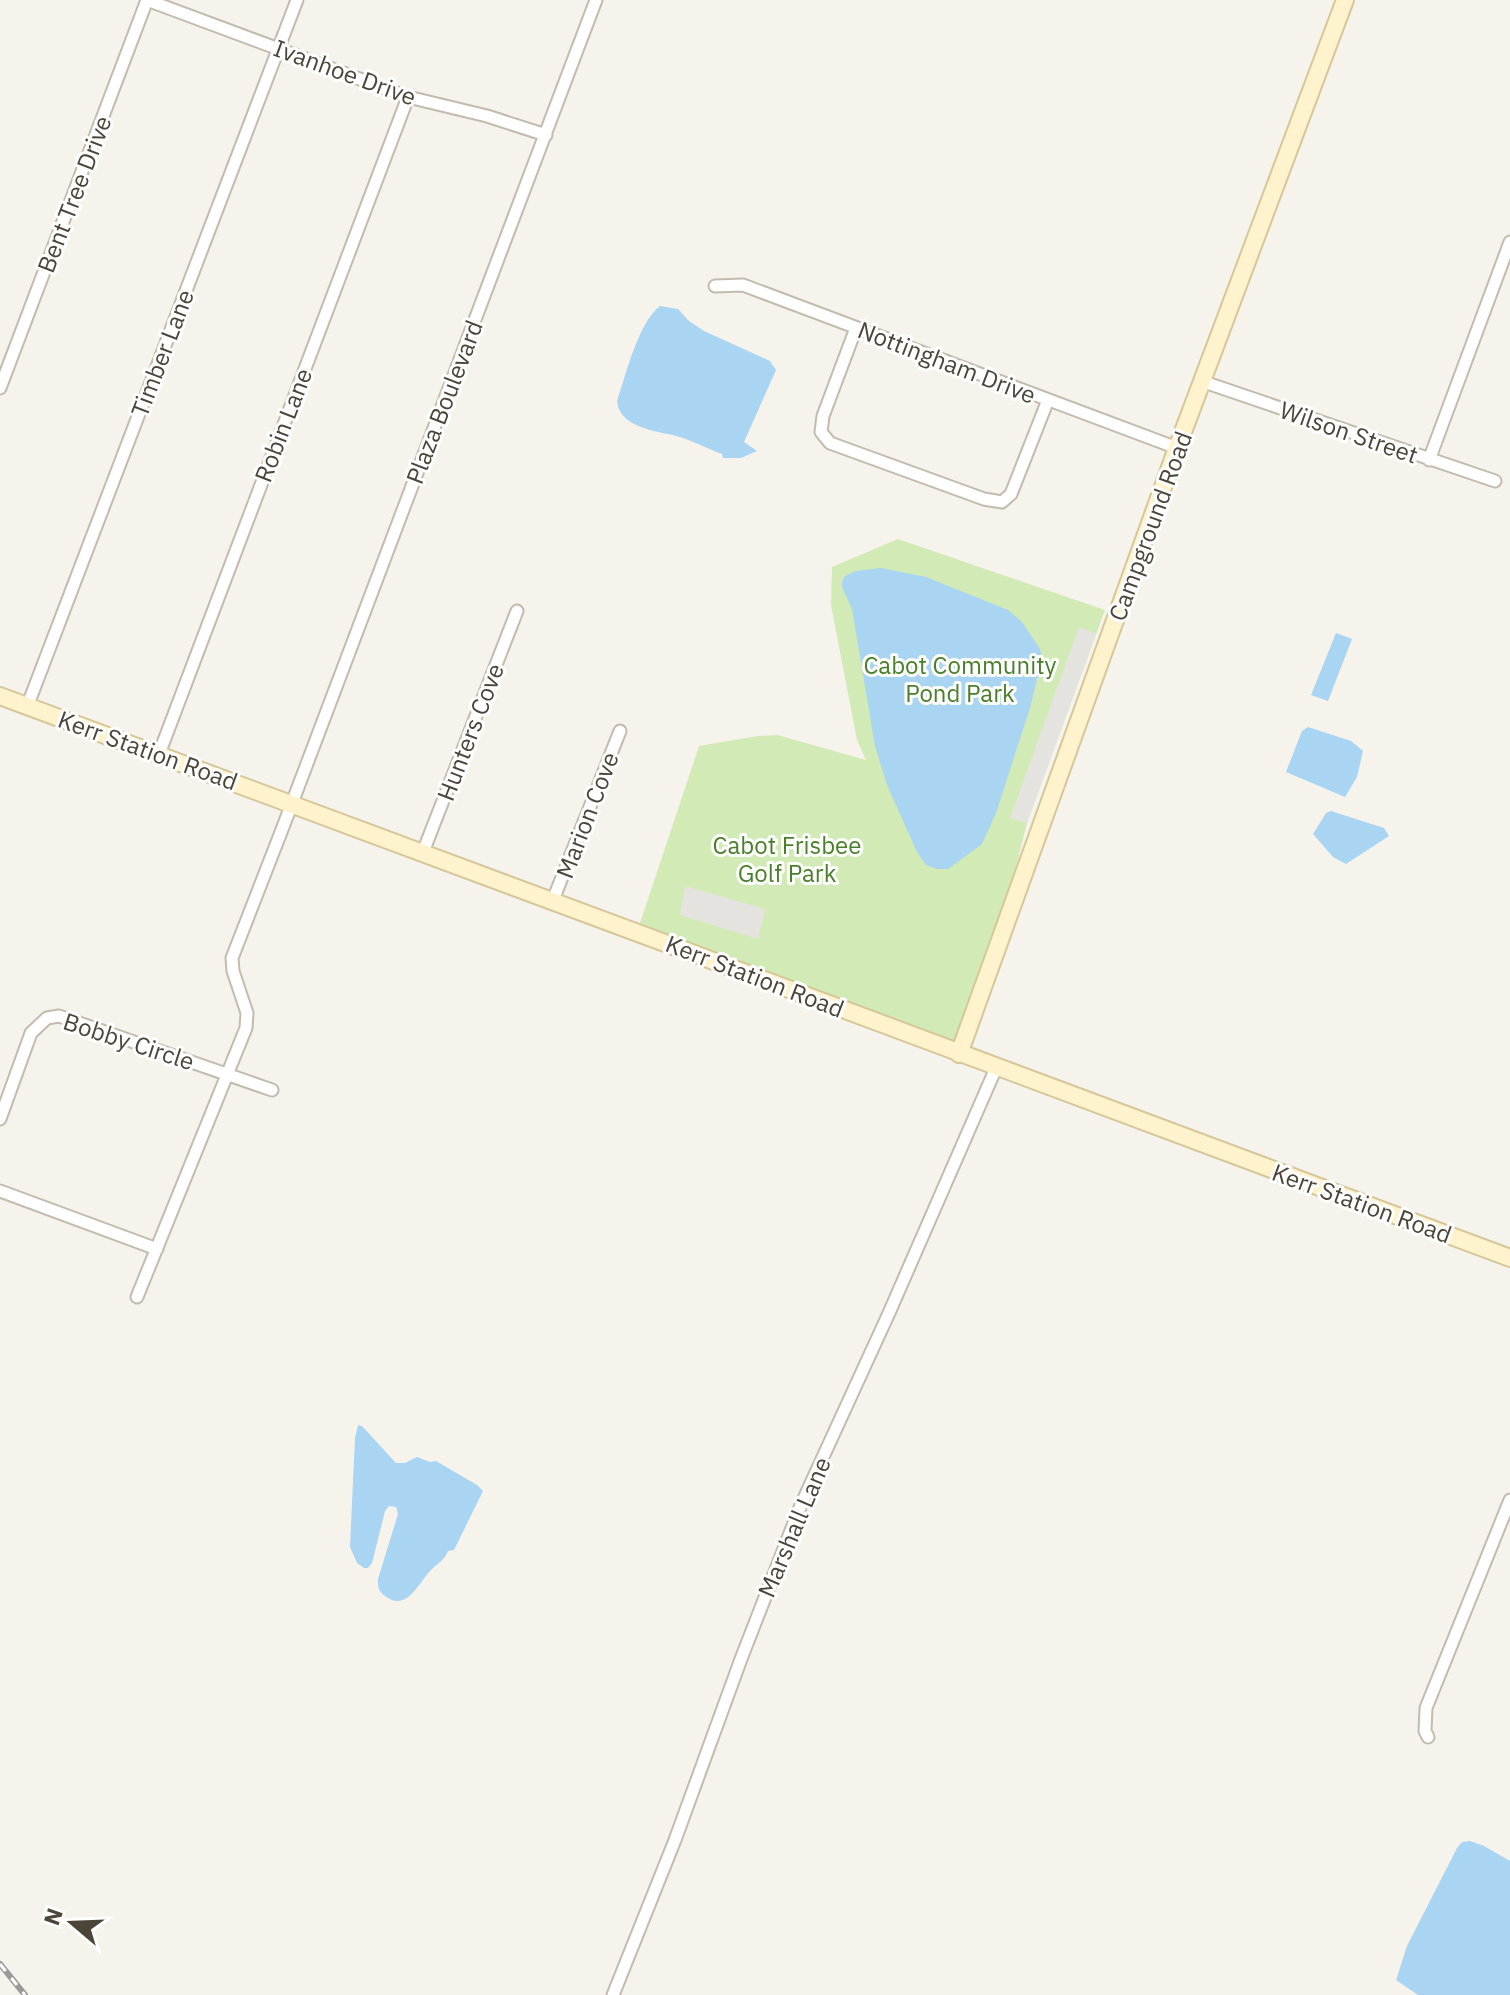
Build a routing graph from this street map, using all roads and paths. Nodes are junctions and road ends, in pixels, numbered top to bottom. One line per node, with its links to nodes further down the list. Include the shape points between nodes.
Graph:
1 (147, 0): 5 (street, Ivanhoe Drive); 12 (street, Bent Tree Drive)
2 (297, 0): 5 (street, Timber Lane)
3 (596, 0): 7 (street, Plaza Boulevard)
4 (1345, 0): 11 (street, Campground Road)
5 (279, 48): 6 (street, Ivanhoe Drive); 19 (street, Timber Lane)
6 (408, 97): 7 (street, Ivanhoe Drive); 21 (street, Robin Lane)
7 (546, 135): 22 (street, Plaza Boulevard)
8 (1510, 242): 15 (street)
9 (715, 286): 10 (street, Nottingham Drive, via 743,285)
10 (856, 328): 13 (street, Nottingham Drive); 13 (street, via 823,416 821,432 830,443 1002,502 1011,494)
11 (1204, 382): 14 (street, Campground Road); 15 (street, Wilson Street)
12 (0, 388)
13 (1048, 400): 14 (street, Nottingham Drive)
14 (1177, 448): 25 (street, Campground Road)
15 (1429, 460): 16 (street, Wilson Street)
16 (1495, 481)
17 (517, 611): 23 (street, Hunters Cove)
18 (0, 696): 19 (street, Kerr Station Road)
19 (27, 707): 21 (street, Kerr Station Road)
20 (620, 731): 24 (street, Marion Cove)
21 (159, 754): 22 (street, Kerr Station Road)
22 (292, 803): 23 (street, Kerr Station Road); 27 (street, Plaza Boulevard, via 232,958 247,1013)
23 (423, 852): 24 (street, Kerr Station Road)
24 (553, 900): 25 (street, Kerr Station Road)
25 (959, 1054): 26 (street, Kerr Station Road)
26 (996, 1068): 32 (street, Kerr Station Road); 36 (street, Marshall Lane, via 801,1505)
27 (227, 1074): 28 (street, Bobby Circle); 29 (street, Bobby Circle, via 72,1019 47,1018 31,1033); 31 (street, Plaza Boulevard)
28 (272, 1090)
29 (0, 1119)
30 (0, 1191): 31 (street)
31 (157, 1249): 33 (street, Plaza Boulevard)
32 (1510, 1258)
33 (137, 1297)
34 (1510, 1500): 35 (street, via 1426,1708)
35 (1428, 1737)
36 (613, 1995)

